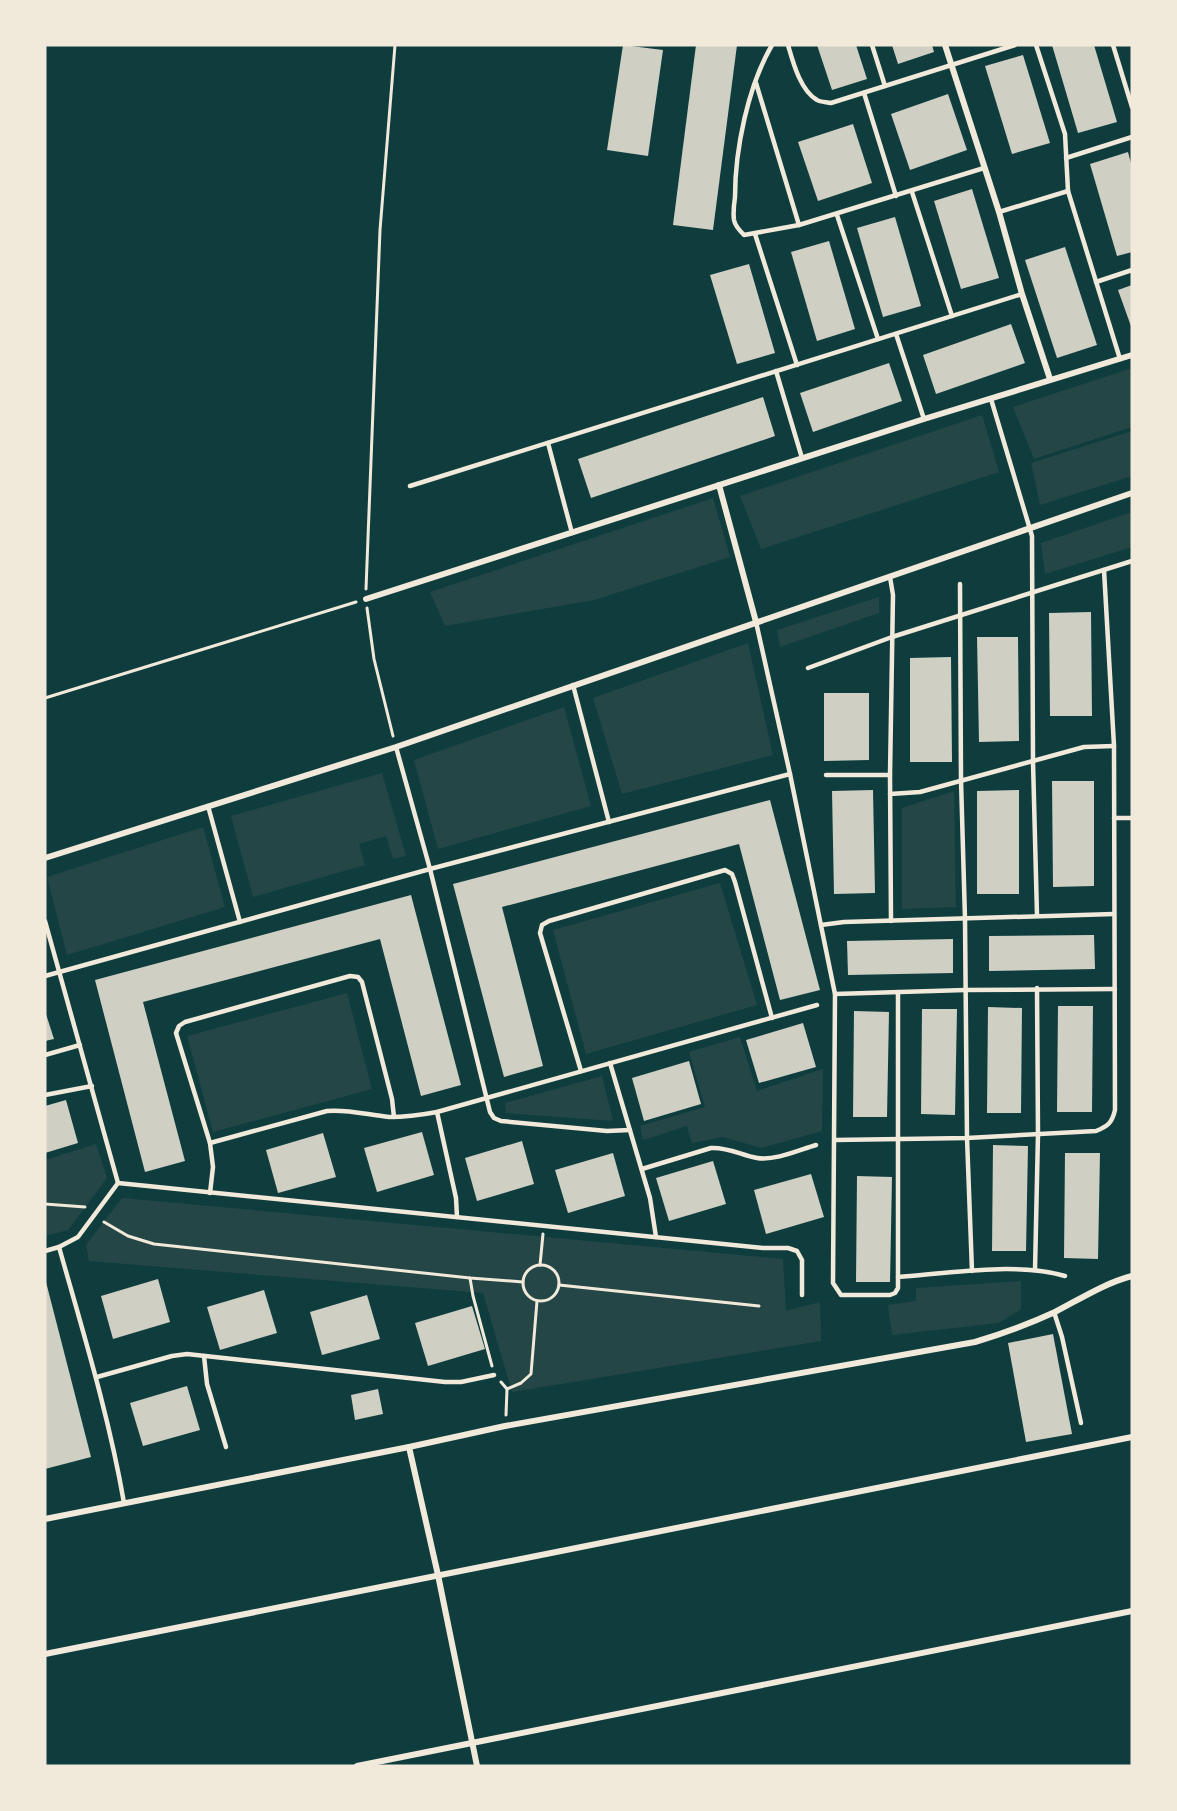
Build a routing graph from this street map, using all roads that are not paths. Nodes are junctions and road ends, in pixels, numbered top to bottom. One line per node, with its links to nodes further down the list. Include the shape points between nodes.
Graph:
1 (772, 45): 9 (lane)
2 (788, 45): 11 (lane, via 805,88 816,100 831,103)
3 (872, 45): 10 (lane)
4 (945, 45): 8 (street)
5 (1016, 45): 8 (lane)
6 (1036, 45): 14 (lane, via 1065,135)
7 (1113, 45): 12 (lane)
8 (951, 65): 10 (lane); 15 (street)
9 (756, 83): 21 (lane); 22 (lane, via 735,166 734,222 744,235)
10 (885, 86): 11 (lane)
11 (864, 93): 18 (lane)
12 (1132, 107)
13 (1132, 137): 14 (lane)
14 (1066, 158): 16 (lane)
15 (984, 168): 17 (lane); 19 (street)
16 (1068, 191): 19 (lane); 24 (lane)
17 (912, 192): 18 (lane); 26 (lane)
18 (896, 196): 20 (lane)
19 (999, 212): 25 (street)
20 (837, 215): 21 (lane); 28 (lane)
21 (799, 225): 22 (lane)
22 (755, 234): 31 (lane)
23 (1132, 270): 24 (lane)
24 (1096, 282): 30 (lane)
25 (1022, 294): 26 (lane); 33 (street)
26 (952, 316): 27 (lane)
27 (896, 334): 28 (lane); 35 (lane)
28 (878, 339): 31 (lane)
29 (1132, 355): 30 (street)
30 (1120, 359): 33 (street)
31 (797, 365): 32 (lane)
32 (776, 371): 36 (lane); 37 (lane)
33 (1050, 380): 34 (street)
34 (991, 399): 35 (street); 41 (lane)
35 (924, 419): 37 (street)
36 (548, 442): 39 (lane); 42 (lane)
37 (802, 458): 38 (street)
38 (719, 485): 42 (street); 50 (street)
39 (410, 486)
40 (1132, 493): 41 (street)
41 (1030, 528): 45 (street); 47 (lane)
42 (572, 533): 48 (street)
43 (1132, 561): 44 (lane)
44 (1104, 570): 47 (lane); 54 (lane)
45 (890, 577): 50 (street); 51 (lane)
46 (960, 584): 49 (lane)
47 (1032, 592): 49 (lane); 56 (lane)
48 (366, 598)
49 (960, 616): 51 (lane); 60 (lane)
50 (756, 622): 53 (street); 57 (lane)
51 (892, 637): 52 (lane); 59 (lane)
52 (807, 668)
53 (573, 685): 55 (street); 65 (lane)
54 (1114, 746): 56 (lane, via 1084,747); 63 (lane)
55 (396, 747): 62 (street); 67 (lane)
56 (1033, 762): 60 (lane); 69 (lane)
57 (790, 774): 65 (lane); 74 (lane)
58 (826, 775): 59 (lane)
59 (890, 775): 61 (lane)
60 (961, 780): 61 (lane, via 920,792); 70 (lane)
61 (890, 794): 72 (lane)
62 (208, 806): 66 (street); 73 (lane)
63 (1114, 818): 64 (lane); 68 (lane)
64 (1132, 818)
65 (609, 822): 67 (lane)
66 (45, 858)
67 (430, 869): 73 (lane); 90 (lane)
68 (1114, 914): 69 (lane); 78 (lane)
69 (1037, 915): 70 (lane)
70 (965, 919): 72 (lane); 79 (lane)
71 (45, 921): 75 (lane)
72 (891, 921): 74 (lane)
73 (240, 922): 75 (lane)
74 (821, 925): 81 (lane)
75 (60, 972): 76 (lane); 84 (lane)
76 (45, 976)
77 (1037, 988): 78 (lane); 79 (lane); 94 (lane)
78 (1115, 988): 94 (lane, via 1113,1121 1096,1131)
79 (965, 990): 80 (lane); 95 (lane)
80 (898, 992): 81 (lane); 96 (lane)
81 (835, 994): 97 (lane)
82 (817, 1005): 83 (lane)
83 (772, 1018): 86 (lane); 87 (lane, via 735,882 732,874 724,870 542,925 540,933)
84 (80, 1045): 85 (lane); 88 (lane)
85 (45, 1055)
86 (610, 1063): 87 (lane); 93 (lane)
87 (581, 1071): 90 (lane)
88 (92, 1086): 89 (lane); 101 (lane)
89 (45, 1095)
90 (485, 1098): 91 (lane); 93 (lane, via 494,1118 501,1121)
91 (437, 1112): 92 (lane); 103 (lane)
92 (394, 1116): 98 (lane, via 327,1111); 98 (lane, via 362,982 350,976 178,1026 176,1033)
93 (630, 1130): 100 (lane)
94 (1038, 1134): 95 (lane); 107 (lane)
95 (966, 1138): 96 (lane); 108 (lane)
96 (899, 1139): 97 (lane); 111 (lane)
97 (835, 1140): 111 (lane, via 835,1289 841,1295 890,1295 898,1288)
98 (210, 1143): 102 (lane)
99 (816, 1145): 100 (lane, via 769,1158 711,1148)
100 (642, 1169): 104 (lane)
101 (118, 1184): 102 (lane); 105 (lane, via 78,1237)
102 (210, 1193): 103 (lane)
103 (457, 1217): 104 (lane)
104 (656, 1238): 112 (lane, via 796,1251 802,1260)
105 (59, 1247): 106 (lane); 116 (lane)
106 (45, 1251)
107 (1035, 1270): 108 (lane); 109 (lane)
108 (972, 1271): 111 (lane)
109 (1065, 1276)
110 (1132, 1276): 113 (street)
111 (898, 1277)
112 (802, 1295)
113 (1054, 1312): 117 (lane); 120 (street, via 975,1342)
114 (204, 1356): 115 (lane, via 445,1382); 116 (lane, via 172,1356); 119 (lane, via 207,1384)
115 (494, 1375)
116 (97, 1377): 121 (lane)
117 (1081, 1423)
118 (1132, 1437): 123 (street)
119 (226, 1447)
120 (409, 1447): 121 (street); 123 (street)
121 (124, 1503): 122 (street)
122 (45, 1519)
123 (438, 1575): 125 (street); 126 (street)
124 (1132, 1611): 126 (street)
125 (45, 1654)
126 (473, 1742): 127 (street); 128 (street)
127 (357, 1766)
128 (477, 1766)

